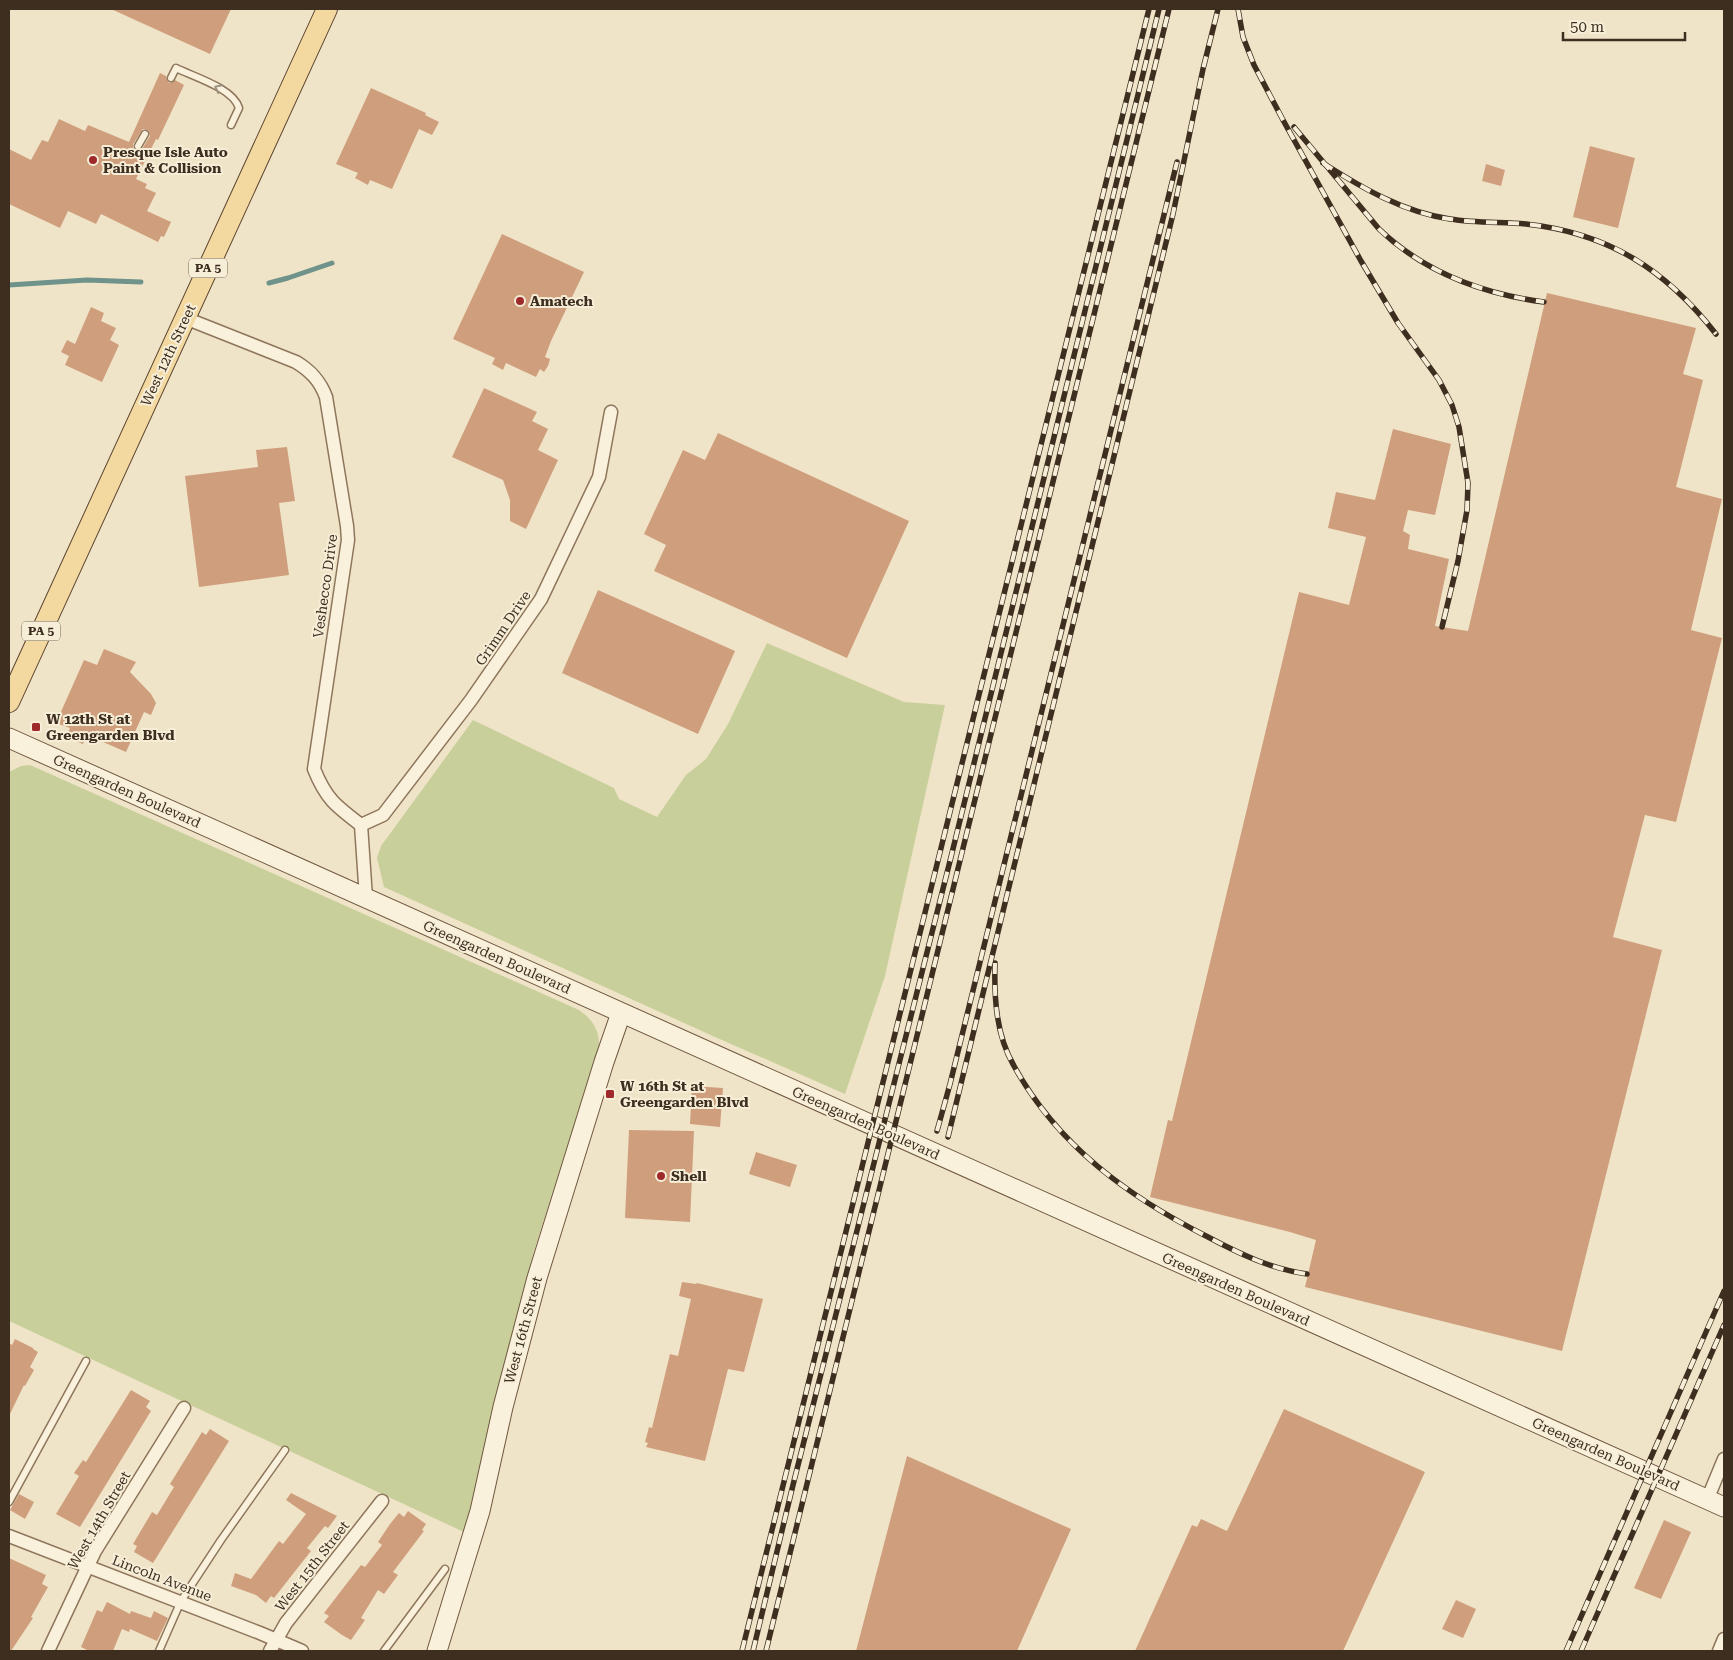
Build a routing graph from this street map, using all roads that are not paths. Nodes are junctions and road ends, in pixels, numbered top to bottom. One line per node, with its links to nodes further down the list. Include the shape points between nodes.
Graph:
1 (327, 9): 6 (main road, West 12th Street / PA 5)
2 (171, 78): 3 (lane, one-way to 2, via 239,108 226,91 176,68)
3 (231, 125)
4 (145, 134): 5 (lane)
5 (138, 146)
6 (184, 318): 8 (main road, West 12th Street / PA 5); 10 (street, Veshecco Drive, via 296,362 315,377 326,397 348,540 314,768 321,788 335,805)
7 (611, 412): 10 (street, Grimm Drive, via 599,476 541,599 471,700 383,815)
8 (9, 702)
9 (9, 738): 11 (street, Greengarden Boulevard)
10 (361, 825): 11 (street)
11 (366, 898): 12 (street, Greengarden Boulevard)
12 (622, 1013): 19 (street, Greengarden Boulevard); 31 (street, West 16th Street, via 537,1278 503,1406 480,1511)
13 (86, 1361): 18 (lane)
14 (184, 1408): 21 (street, West 14th Street)
15 (285, 1450): 23 (lane)
16 (1724, 1459): 19 (street)
17 (382, 1501): 24 (street, West 15th Street)
18 (9, 1502)
19 (1716, 1503)
20 (9, 1536): 21 (street, Lincoln Avenue)
21 (88, 1565): 23 (street, Lincoln Avenue); 26 (street, West 14th Street)
22 (445, 1569): 30 (lane)
23 (181, 1602): 24 (street, Lincoln Avenue); 27 (lane)
24 (276, 1639): 28 (street, West 15th Street); 29 (street, Lincoln Avenue)
25 (1724, 1639): 32 (street)
26 (48, 1651)
27 (159, 1651)
28 (270, 1651)
29 (302, 1651)
30 (384, 1651)
31 (437, 1651)
32 (1719, 1651)

